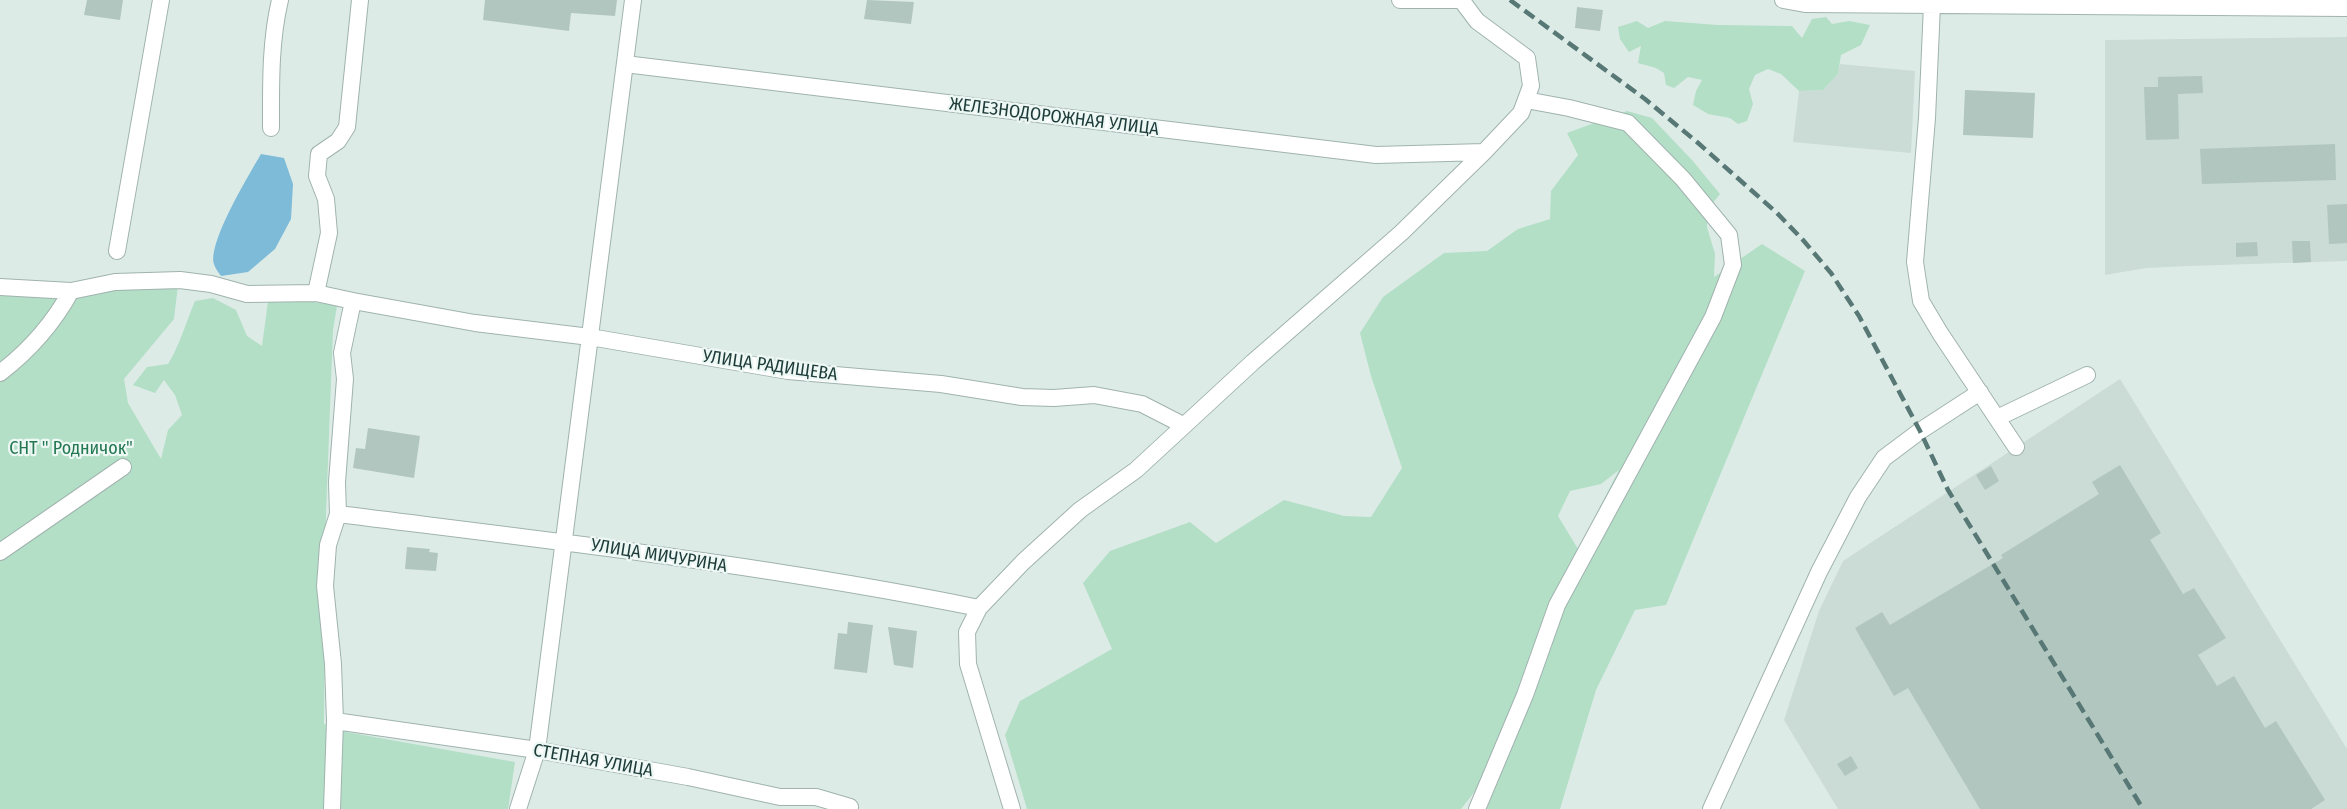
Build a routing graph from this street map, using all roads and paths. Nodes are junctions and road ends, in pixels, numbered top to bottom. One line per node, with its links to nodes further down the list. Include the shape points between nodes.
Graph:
1 (161, 0): 14 (street)
2 (280, 0): 12 (street, via 272,52)
3 (360, 0): 17 (street, via 347,127 338,141 319,154 317,176 326,200 328,233)
4 (633, 0): 10 (street)
5 (1400, 0): 6 (street)
6 (1462, 0): 11 (street, via 1477,21 1527,58 1531,86)
7 (1783, 0): 8 (street, via 1804,4)
8 (1932, 5): 9 (street); 22 (street, via 1915,262 1921,301)
9 (2347, 8)
10 (625, 64): 13 (street, ЖЕЛЕЗНОДОРОЖНАЯ УЛИЦА, via 1376,155); 19 (street)
11 (1526, 100): 13 (street, via 1521,113); 38 (street, via 1628,123 1683,179 1729,235 1733,265 1713,317 1557,605 1525,695)
12 (271, 128)
13 (1484, 152): 24 (street, via 1401,233)
14 (117, 250)
15 (0, 286): 16 (street)
16 (71, 291): 17 (street, УЛИЦА РАДИЩЕВА, via 115,282 180,280 247,294); 20 (street, via 56,318 22,356)
17 (316, 293): 18 (street, УЛИЦА РАДИЩЕВА)
18 (353, 301): 19 (street, УЛИЦА РАДИЩЕВА); 27 (street, via 342,353 345,379)
19 (590, 337): 24 (street, УЛИЦА РАДИЩЕВА, via 788,371 941,384 1022,397 1094,395 1142,404); 28 (street)
20 (0, 373)
21 (2087, 375): 23 (street)
22 (1980, 392): 23 (street); 34 (street, via 1884,458 1858,497 1819,572)
23 (1997, 418): 25 (street)
24 (1183, 425): 30 (street, via 1136,470 1080,510)
25 (2016, 447)
26 (123, 467): 29 (street)
27 (338, 514): 28 (street, УЛИЦА МИЧУРИНА); 31 (street, via 328,545 325,586)
28 (564, 541): 30 (street, УЛИЦА МИЧУРИНА, via 896,591); 32 (street)
29 (0, 552)
30 (979, 608): 37 (street, via 967,632 968,664)
31 (335, 721): 32 (street, СТЕПНАЯ УЛИЦА); 35 (street)
32 (537, 750): 33 (street, СТЕПНАЯ УЛИЦА, via 780,797 816,797); 36 (street)
33 (849, 807)
34 (1715, 807)
35 (332, 809)
36 (518, 809)
37 (1012, 809)
38 (1477, 809)

